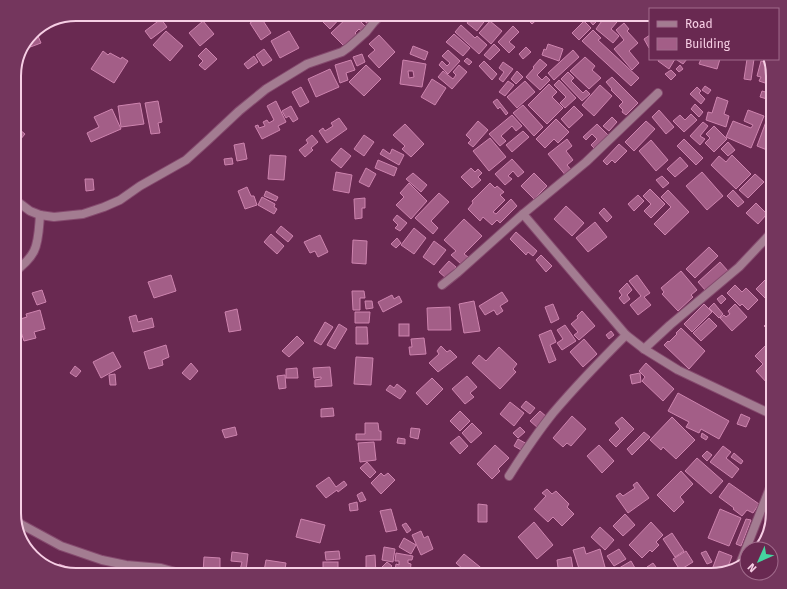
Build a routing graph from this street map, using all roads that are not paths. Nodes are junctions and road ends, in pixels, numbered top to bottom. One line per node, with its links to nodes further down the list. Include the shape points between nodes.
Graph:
1 (375, 21): 5 (street, via 342,52 307,64 266,89 238,111 186,160 120,200 83,214 54,217)
2 (658, 93): 4 (street, via 586,162)
3 (21, 204): 5 (street)
4 (523, 214): 8 (street); 9 (street)
5 (40, 215): 7 (street, via 34,251)
6 (766, 238): 10 (street, via 739,267)
7 (21, 267)
8 (442, 284)
9 (626, 334): 10 (street); 12 (street, via 553,414)
10 (644, 350): 11 (street, via 678,370)
11 (766, 412)
12 (509, 476)
13 (766, 498): 15 (street)
14 (22, 524): 16 (street, via 61,546 102,560)
15 (742, 559)
16 (161, 568)

